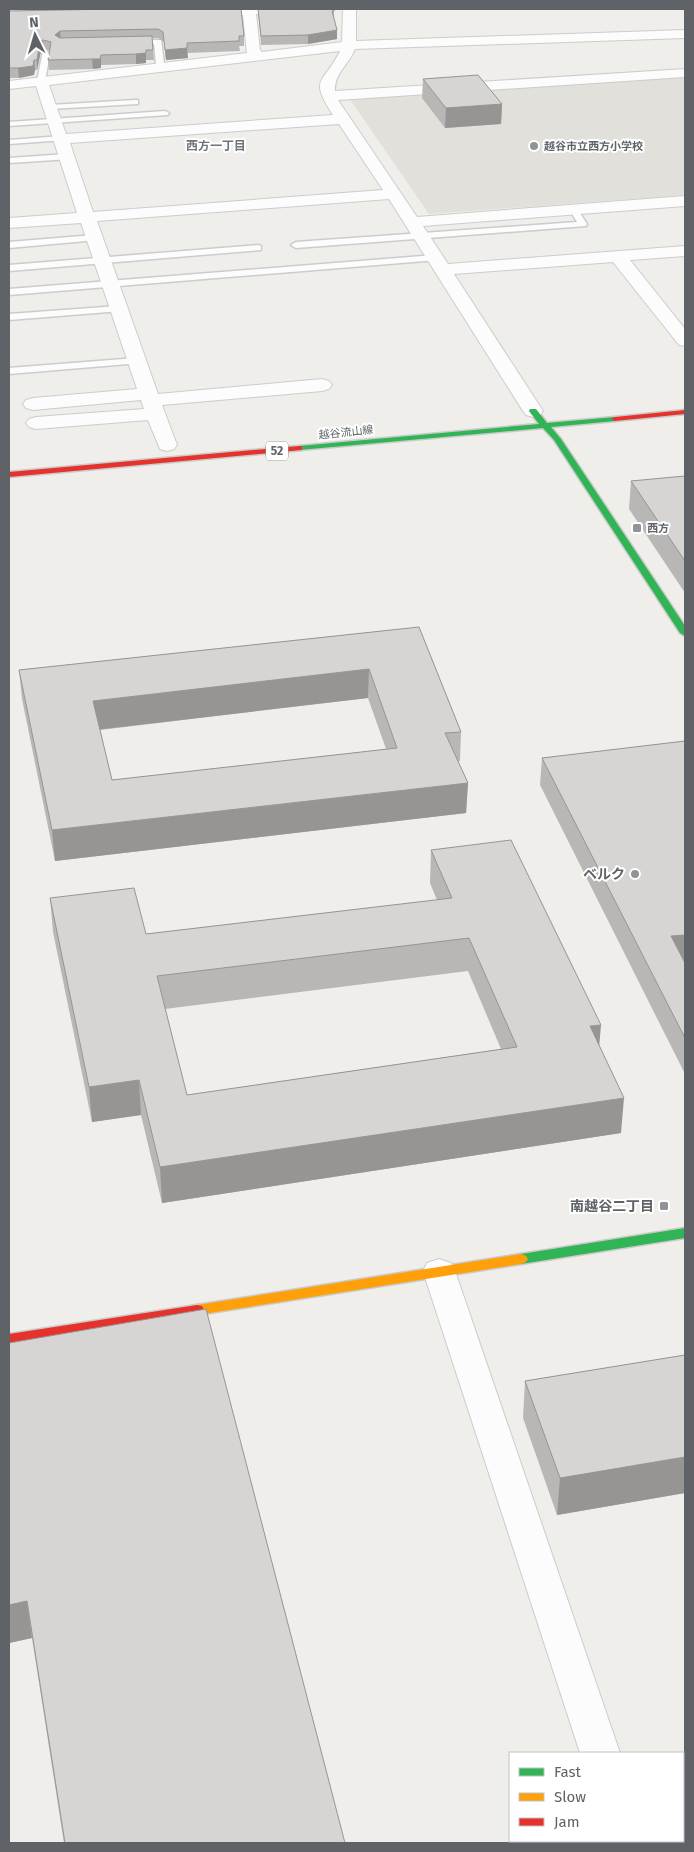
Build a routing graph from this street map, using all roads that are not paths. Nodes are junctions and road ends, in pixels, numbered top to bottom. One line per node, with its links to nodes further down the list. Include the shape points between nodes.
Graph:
1 (306, 9): 5 (street)
2 (335, 9): 3 (street)
3 (345, 9)
4 (350, 9): 10 (street)
5 (249, 10): 6 (street); 13 (street, via 253,52)
6 (192, 11)
7 (654, 34): 8 (street); 10 (street); 11 (street)
8 (685, 34)
9 (129, 42): 15 (lane, via 158,42 160,64)
10 (348, 45): 13 (street); 18 (street, via 329,77 326,85)
11 (667, 47)
12 (46, 53): 16 (lane)
13 (259, 56): 15 (street)
14 (683, 66): 18 (street)
15 (164, 67): 16 (street)
16 (41, 81): 17 (street); 21 (street)
17 (9, 85)
18 (328, 96): 22 (street)
19 (135, 102): 21 (lane)
20 (165, 113): 21 (lane)
21 (53, 117): 23 (lane); 24 (street)
22 (343, 119): 24 (street); 28 (street)
23 (9, 124)
24 (61, 138): 25 (lane); 26 (street)
25 (9, 142)
26 (68, 157): 27 (lane); 30 (street)
27 (9, 161)
28 (392, 194): 30 (street); 32 (street)
29 (685, 201): 32 (street, via 573,209)
30 (88, 217): 31 (street); 33 (street)
31 (9, 223)
32 (417, 229): 35 (lane); 40 (street)
33 (94, 238): 34 (lane); 39 (street)
34 (9, 245)
35 (296, 245)
36 (258, 248): 39 (lane)
37 (685, 251): 38 (street)
38 (616, 256): 40 (street); 46 (street)
39 (102, 260): 41 (lane); 42 (street)
40 (438, 264): 42 (lane); 54 (street)
41 (9, 268)
42 (111, 284): 43 (lane); 44 (street)
43 (9, 292)
44 (118, 309): 45 (lane); 47 (street)
45 (9, 317)
46 (683, 335)
47 (136, 361): 48 (lane); 50 (street)
48 (9, 372)
49 (322, 385): 50 (street)
50 (151, 403): 53 (street); 55 (street)
51 (515, 412): 54 (street, 越谷流山線 / 52)
52 (685, 412): 54 (street, 越谷流山線 / 52)
53 (34, 413)
54 (540, 415): 56 (street, 越谷流山線 / 52, via 188,460); 57 (street)
55 (167, 445)
56 (9, 475)
57 (685, 633)
58 (685, 1233): 59 (street)
59 (439, 1271): 60 (street); 61 (street)
60 (9, 1339)
61 (600, 1752)

